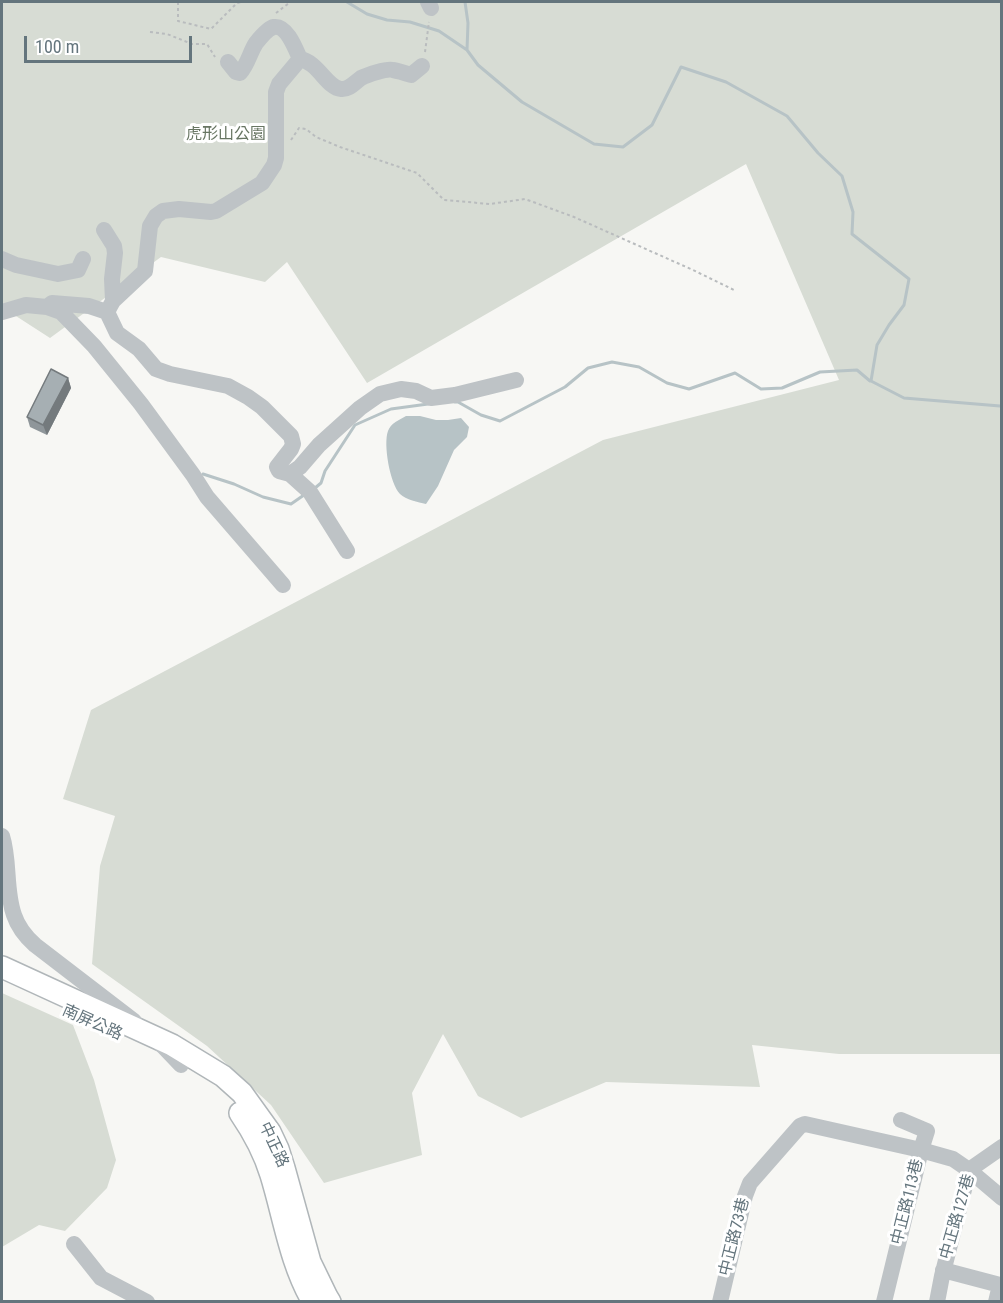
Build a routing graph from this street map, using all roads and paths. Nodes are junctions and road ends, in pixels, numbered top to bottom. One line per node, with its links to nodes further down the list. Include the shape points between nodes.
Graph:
1 (178, 2): 2 (path, via 178,21 211,29)
2 (242, 2)
3 (430, 5): 7 (path)
4 (150, 32): 6 (path, via 192,44 207,44 216,59)
5 (300, 59): 6 (street, via 294,42 276,26 256,44 240,73); 7 (street, via 315,66 334,87 342,90 362,77 390,69 411,75); 8 (street, via 276,92)
6 (228, 62)
7 (422, 66)
8 (276, 158): 12 (path, via 298,128 306,129 332,144 417,173 444,200 490,204 525,199); 14 (street, via 262,183 216,212 179,209 156,216 150,226 145,271)
9 (104, 230): 14 (street, via 115,253)
10 (2, 259): 11 (street, via 58,274 78,270)
11 (83, 259)
12 (734, 290)
13 (47, 307): 14 (street, via 52,303); 15 (street, via 26,305); 19 (street, via 61,312 94,346 207,497)
14 (110, 307): 17 (street, via 117,333 139,349 156,369 228,386 262,407 291,436 294,444 277,466 279,471)
15 (2, 312)
16 (516, 380): 17 (street, via 431,398 400,389 380,394 319,444)
17 (290, 474): 18 (street, via 310,492)
18 (347, 551)
19 (283, 585)
20 (2, 836): 23 (street, via 11,903 23,933)
21 (2, 967): 23 (main road, 南屏公路)
22 (2, 983): 24 (main road, 南屏公路)
23 (153, 1036): 24 (street); 34 (main road, 中正路, via 223,1076 242,1093 270,1132 310,1262)
24 (181, 1065): 33 (main road, 中正路, via 235,1105 254,1135 270,1173 293,1257)
25 (901, 1119): 27 (street, 中正路113巷, via 927,1131)
26 (1002, 1147): 28 (street, 中正路127巷)
27 (921, 1150): 28 (street, via 953,1160); 35 (street, 中正路73巷, via 800,1126 750,1184); 36 (street, 中正路113巷)
28 (969, 1170): 29 (street); 31 (street, 中正路127巷)
29 (1002, 1198)
30 (75, 1244): 32 (street, via 101,1278)
31 (943, 1270): 37 (street, 中正路127巷); 38 (street, via 1000,1285)
32 (147, 1302)
33 (313, 1302)
34 (330, 1302)
35 (720, 1302)
36 (884, 1302)
37 (937, 1302)
38 (996, 1302)

